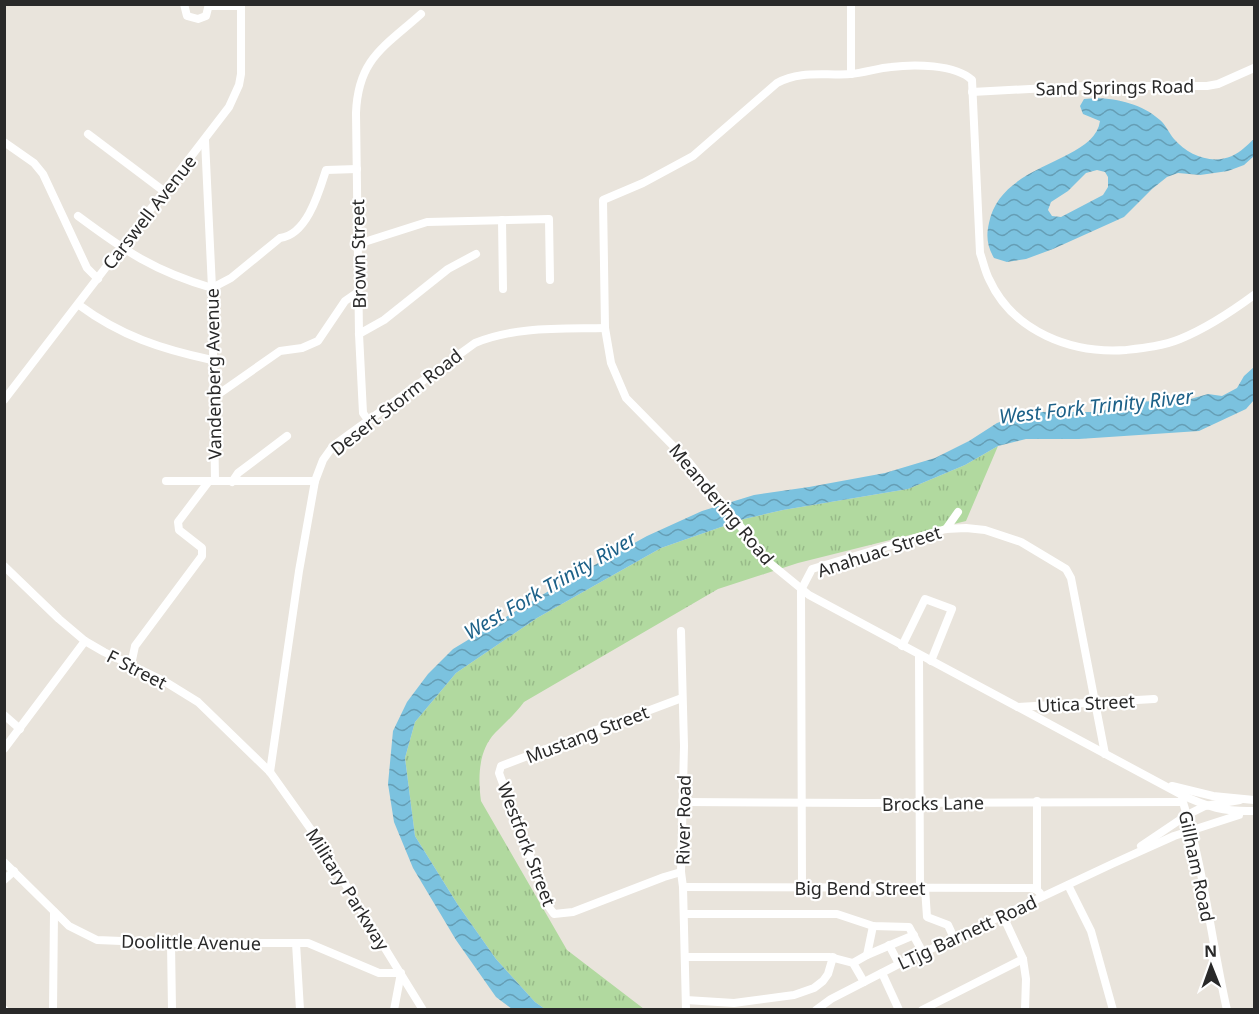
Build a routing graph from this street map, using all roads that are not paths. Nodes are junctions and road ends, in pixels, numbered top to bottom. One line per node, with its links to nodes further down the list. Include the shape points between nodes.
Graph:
1 (184, 4): 3 (street, via 185,12 194,19 206,16)
2 (851, 4): 7 (street)
3 (209, 5): 4 (street)
4 (241, 5): 10 (street, Carswell Avenue, via 239,85 229,107)
5 (421, 14): 12 (street, Brown Street, via 370,60 358,87)
6 (1254, 68): 8 (street, Sand Springs Road, via 1207,86 1086,86)
7 (851, 74): 8 (street, via 893,67 940,67 965,73 972,80); 26 (street, Meandering Road, via 810,74 777,83 693,156 603,200)
8 (972, 92): 24 (street, via 980,253 995,289 1034,330 1081,348 1147,348 1179,339 1218,320)
9 (88, 134): 13 (street)
10 (205, 140): 13 (street, Carswell Avenue); 21 (street, Vandenberg Avenue)
11 (4, 142): 19 (street, via 43,174 87,268)
12 (357, 169): 16 (street, Brown Street); 21 (street, via 326,170 316,203 300,227)
13 (165, 192): 17 (street, Carswell Avenue)
14 (78, 216): 17 (street)
15 (502, 220): 16 (street, via 427,222); 20 (street, via 549,219); 22 (street)
16 (358, 244): 23 (street, Brown Street)
17 (121, 248): 19 (street, Carswell Avenue); 21 (street, via 179,279)
18 (476, 254): 27 (street)
19 (98, 279): 25 (street, Carswell Avenue)
20 (550, 280)
21 (212, 288): 28 (street, Vandenberg Avenue)
22 (503, 289)
23 (358, 292): 27 (street, Brown Street); 29 (street, via 345,301 318,341 280,351)
24 (1254, 295)
25 (79, 305): 28 (street, via 133,337 170,351); 30 (street, Carswell Avenue)
26 (605, 328): 31 (street, Desert Storm Road, via 524,331 490,337 463,350); 40 (street, Meandering Road, via 611,363 626,398 688,461 765,559)
27 (359, 334): 31 (street, Brown Street, via 363,413)
28 (212, 360): 29 (street, Vandenberg Avenue)
29 (213, 398): 34 (street, Vandenberg Avenue)
30 (4, 400)
31 (368, 420): 35 (street, Desert Storm Road, via 333,446)
32 (287, 436): 36 (street, via 238,473)
33 (166, 481): 34 (street)
34 (212, 481): 36 (street); 46 (street, Vandenberg Avenue, via 178,522 178,530 202,548 202,556 135,646)
35 (315, 481): 36 (street); 55 (street, Desert Storm Road)
36 (232, 482)
37 (958, 512): 38 (street)
38 (946, 529): 40 (street, Anahuac Street, via 812,569); 49 (street, Anahuac Street, via 985,530 1021,542 1066,569)
39 (4, 566): 42 (street, F Street)
40 (801, 590): 43 (street, Meandering Road); 63 (street, Anahuac Street)
41 (681, 631): 47 (street, River Road)
42 (85, 641): 46 (street, F Street); 52 (street)
43 (902, 646): 44 (street, Meandering Road); 45 (street, via 925,599 952,609)
44 (919, 655): 45 (street, Meandering Road); 64 (street)
45 (931, 661): 50 (street, Meandering Road)
46 (131, 665): 55 (street, F Street, via 198,702)
47 (682, 698): 56 (street, Mustang Street, via 501,766); 62 (street, River Road)
48 (1155, 699): 49 (street, Utica Street)
49 (1095, 702): 50 (street, Utica Street); 54 (street, Anahuac Street)
50 (1017, 707): 54 (street, Meandering Road)
51 (4, 715): 52 (street)
52 (20, 729): 53 (street)
53 (4, 749)
54 (1105, 754): 57 (street, Meandering Road)
55 (270, 772): 95 (street, Military Parkway, via 317,838)
56 (500, 775): 72 (street, Westfork Street, via 554,914 573,912)
57 (1160, 782): 58 (street, Meandering Road); 59 (street, Meandering Road)
58 (1181, 798): 61 (street, Brocks Lane); 65 (street, Meandering Road); 67 (street, Gillham Road)
59 (1240, 800): 60 (street, Meandering Road); 65 (street, LTjg Barnett Road)
60 (1254, 800)
61 (1037, 801): 64 (street, Brocks Lane); 78 (street)
62 (684, 802): 63 (street, Brocks Lane); 72 (street, River Road)
63 (802, 803): 64 (street, Brocks Lane); 76 (street, Anahuac Street)
64 (921, 803): 77 (street)
65 (1205, 806): 66 (street, Meandering Road); 67 (street, LTjg Barnett Road)
66 (1254, 812): 68 (street, LTjg Barnett Road)
67 (1187, 815): 68 (street, Gillham Road); 69 (street, LTjg Barnett Road)
68 (1192, 830): 69 (street, LTjg Barnett Road); 110 (street, Gillham Road)
69 (1121, 860): 74 (street, LTjg Barnett Road)
70 (4, 862): 71 (street, Doolittle Avenue)
71 (14, 871): 73 (street); 79 (street, Doolittle Avenue)
72 (681, 872): 75 (street, River Road)
73 (4, 880)
74 (1068, 885): 78 (street, LTjg Barnett Road); 109 (street, via 1091,931)
75 (683, 887): 76 (street, Big Bend Street); 80 (street, River Road)
76 (802, 888): 77 (street, Big Bend Street)
77 (923, 888): 78 (street, Big Bend Street, via 1032,888); 84 (street, via 927,917 948,926)
78 (1040, 893): 81 (street, LTjg Barnett Road)
79 (54, 912): 85 (street, Doolittle Avenue, via 69,926 97,940); 100 (street)
80 (684, 915): 82 (street, via 837,914); 90 (street, River Road)
81 (1003, 916): 84 (street, LTjg Barnett Road); 92 (street)
82 (873, 926): 83 (street, via 909,927); 89 (street)
83 (914, 935): 87 (street); 88 (street)
84 (954, 938): 88 (street, LTjg Barnett Road)
85 (171, 943): 86 (street, Doolittle Avenue); 101 (street)
86 (296, 943): 95 (street, Doolittle Avenue, via 308,943 379,973); 102 (street)
87 (889, 945): 89 (street); 94 (street)
88 (923, 953): 94 (street, LTjg Barnett Road)
89 (867, 955): 93 (street)
90 (685, 957): 91 (street); 98 (street, River Road)
91 (833, 957): 93 (street); 98 (street, via 823,981 794,995 734,1004)
92 (1023, 959): 107 (street); 108 (street)
93 (853, 963): 97 (street)
94 (899, 964): 96 (street, LTjg Barnett Road)
95 (401, 973): 103 (street); 104 (street, Military Parkway)
96 (882, 973): 97 (street, LTjg Barnett Road); 106 (street)
97 (864, 982): 99 (street, LTjg Barnett Road)
98 (686, 1000): 105 (street, River Road)
99 (816, 1009)
100 (53, 1010)
101 (172, 1010)
102 (300, 1010)
103 (394, 1010)
104 (423, 1010)
105 (686, 1010)
106 (899, 1010)
107 (922, 1010)
108 (1025, 1010)
109 (1113, 1010)
110 (1227, 1010)

